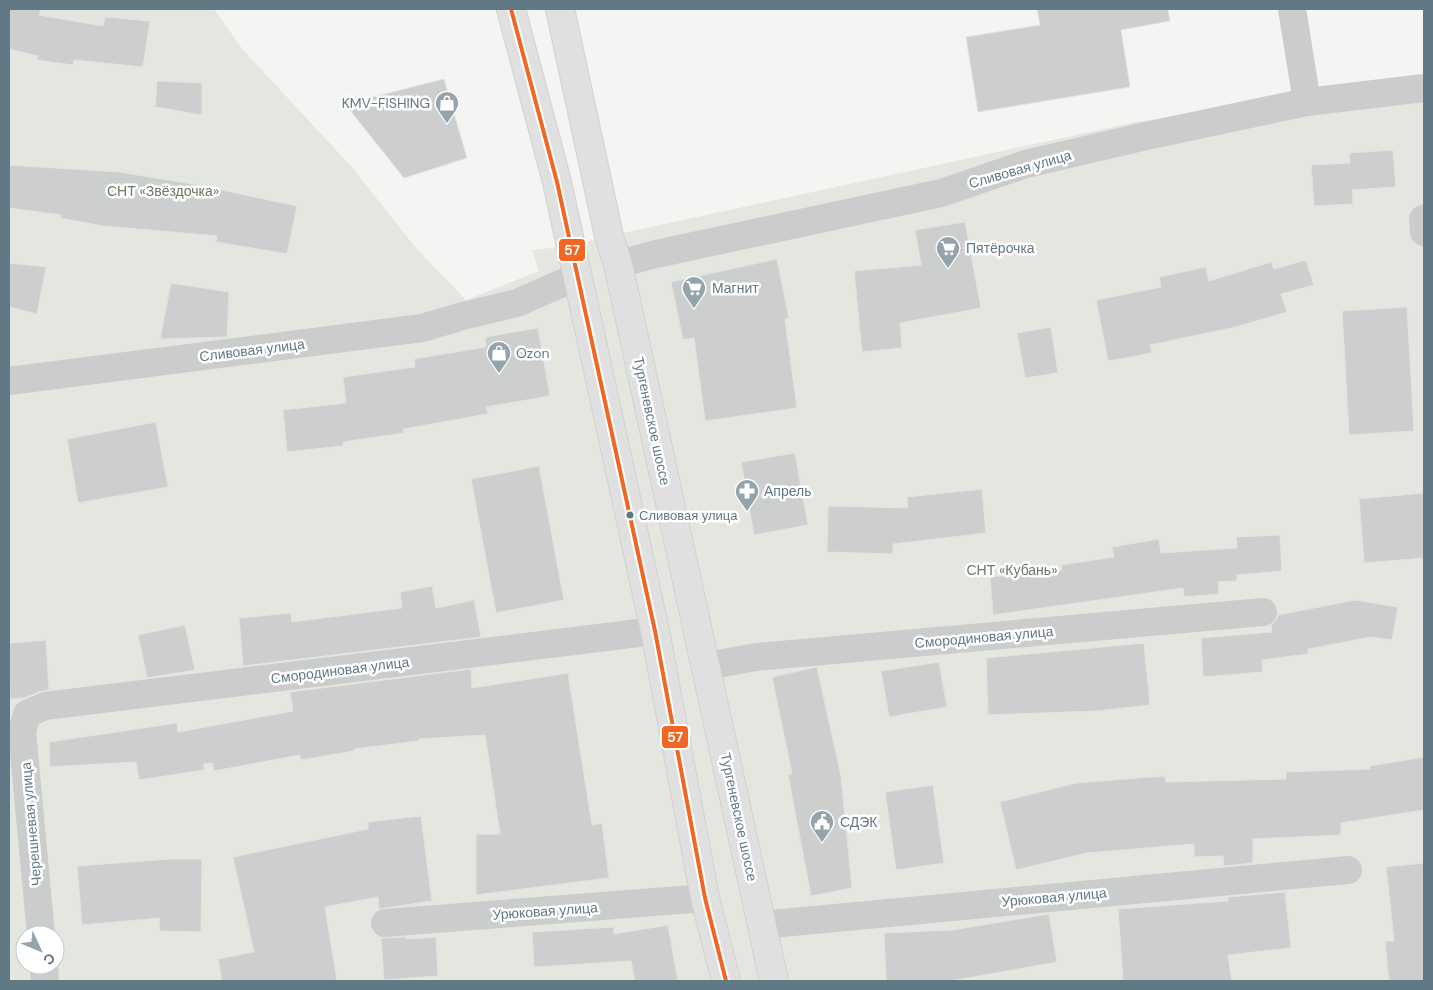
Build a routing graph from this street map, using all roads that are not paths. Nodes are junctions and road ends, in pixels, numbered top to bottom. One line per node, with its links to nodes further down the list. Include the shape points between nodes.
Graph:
1 (511, 9): 7 (highway, via 557,182)
2 (560, 9): 6 (highway, Тургеневское шоссе)
3 (1292, 9): 5 (street)
4 (1424, 88): 5 (street, Сливовая улица)
5 (1307, 102): 6 (street, Сливовая улица, via 1026,164 941,193)
6 (618, 264): 11 (highway, Тургеневское шоссе)
7 (576, 277): 8 (street, Сливовая улица, via 517,303 422,328); 10 (highway)
8 (9, 381)
9 (1263, 612): 11 (street, Смородиновая улица, via 756,657)
10 (655, 631): 12 (street, Смородиновая улица, via 45,706); 14 (highway)
11 (706, 666): 17 (highway, Тургеневское шоссе)
12 (27, 714): 16 (street, Черешневая улица, via 22,731)
13 (1348, 870): 17 (street, Урюковая улица)
14 (705, 898): 15 (street, Урюковая улица); 18 (highway)
15 (385, 923)
16 (40, 925)
17 (761, 925): 19 (highway, Тургеневское шоссе)
18 (726, 981)
19 (774, 981)

